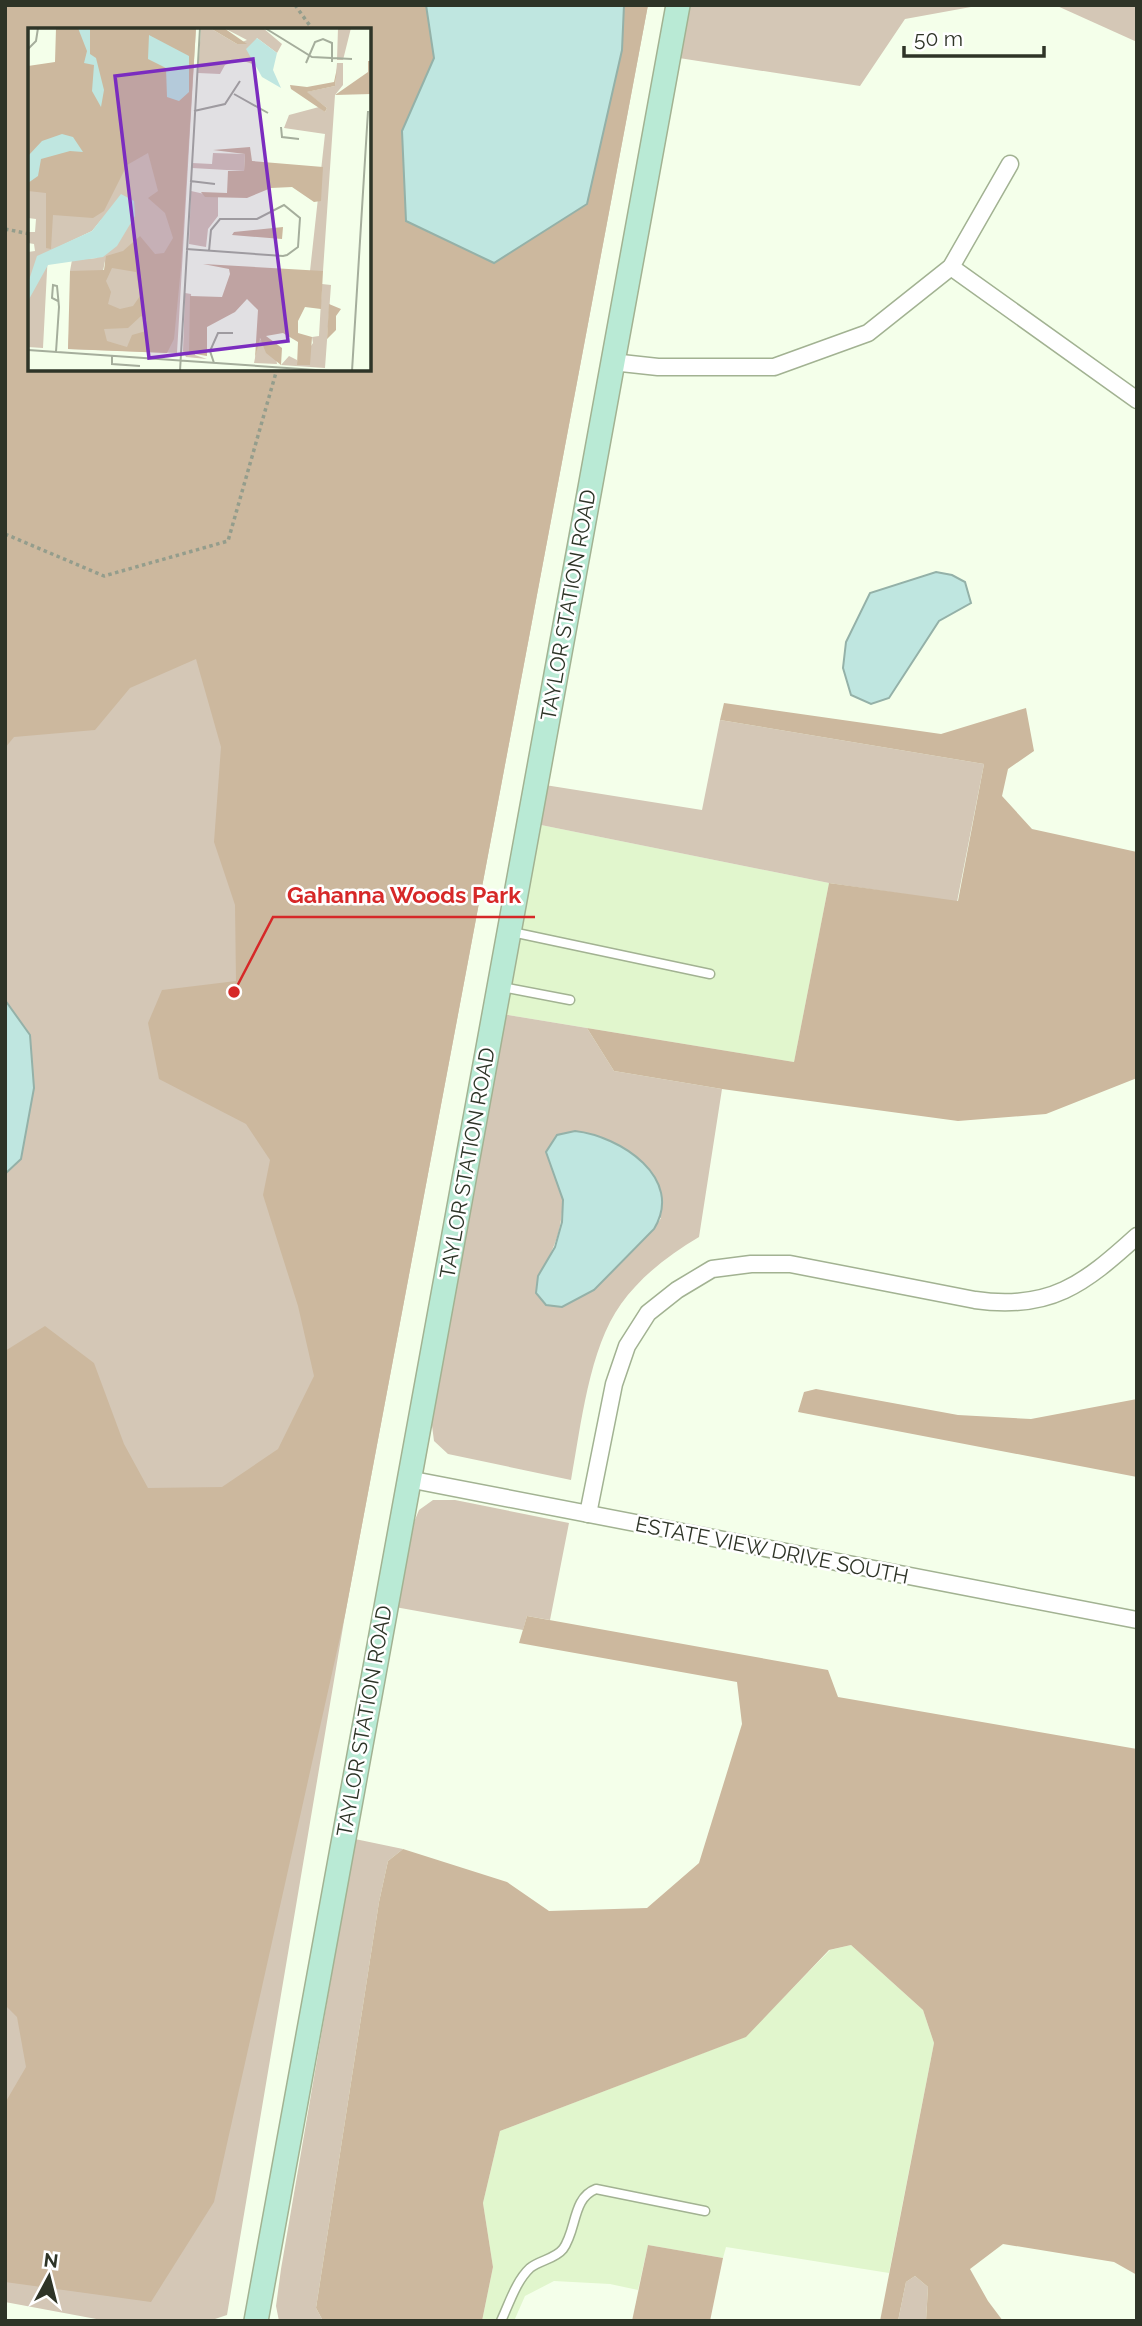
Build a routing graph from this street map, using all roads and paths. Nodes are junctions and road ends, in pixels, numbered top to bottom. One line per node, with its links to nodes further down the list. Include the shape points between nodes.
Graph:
1 (295, 5): 3 (path)
2 (678, 5): 8 (main road, TAYLOR STATION ROAD)
3 (312, 28)
4 (1010, 164): 7 (street)
5 (5, 229): 6 (path)
6 (28, 234)
7 (951, 267): 8 (street, via 868,333 774,367 658,367); 10 (street)
8 (612, 362): 12 (main road, TAYLOR STATION ROAD)
9 (276, 371): 11 (path, via 228,541 104,576)
10 (1137, 400)
11 (5, 534)
12 (509, 931): 13 (lane); 14 (main road, TAYLOR STATION ROAD)
13 (710, 974)
14 (499, 987): 15 (lane); 17 (main road, TAYLOR STATION ROAD)
15 (570, 1000)
16 (1137, 1236): 18 (street, via 1069,1290 1018,1302 975,1300 790,1264 712,1269 648,1314 626,1346)
17 (408, 1479): 18 (street, ESTATE VIEW DRIVE SOUTH); 21 (main road, TAYLOR STATION ROAD)
18 (588, 1514): 19 (street, ESTATE VIEW DRIVE SOUTH)
19 (1137, 1620)
20 (705, 2211): 22 (lane, via 596,2189 589,2192 583,2196 562,2249 524,2275)
21 (256, 2321)
22 (501, 2321)

